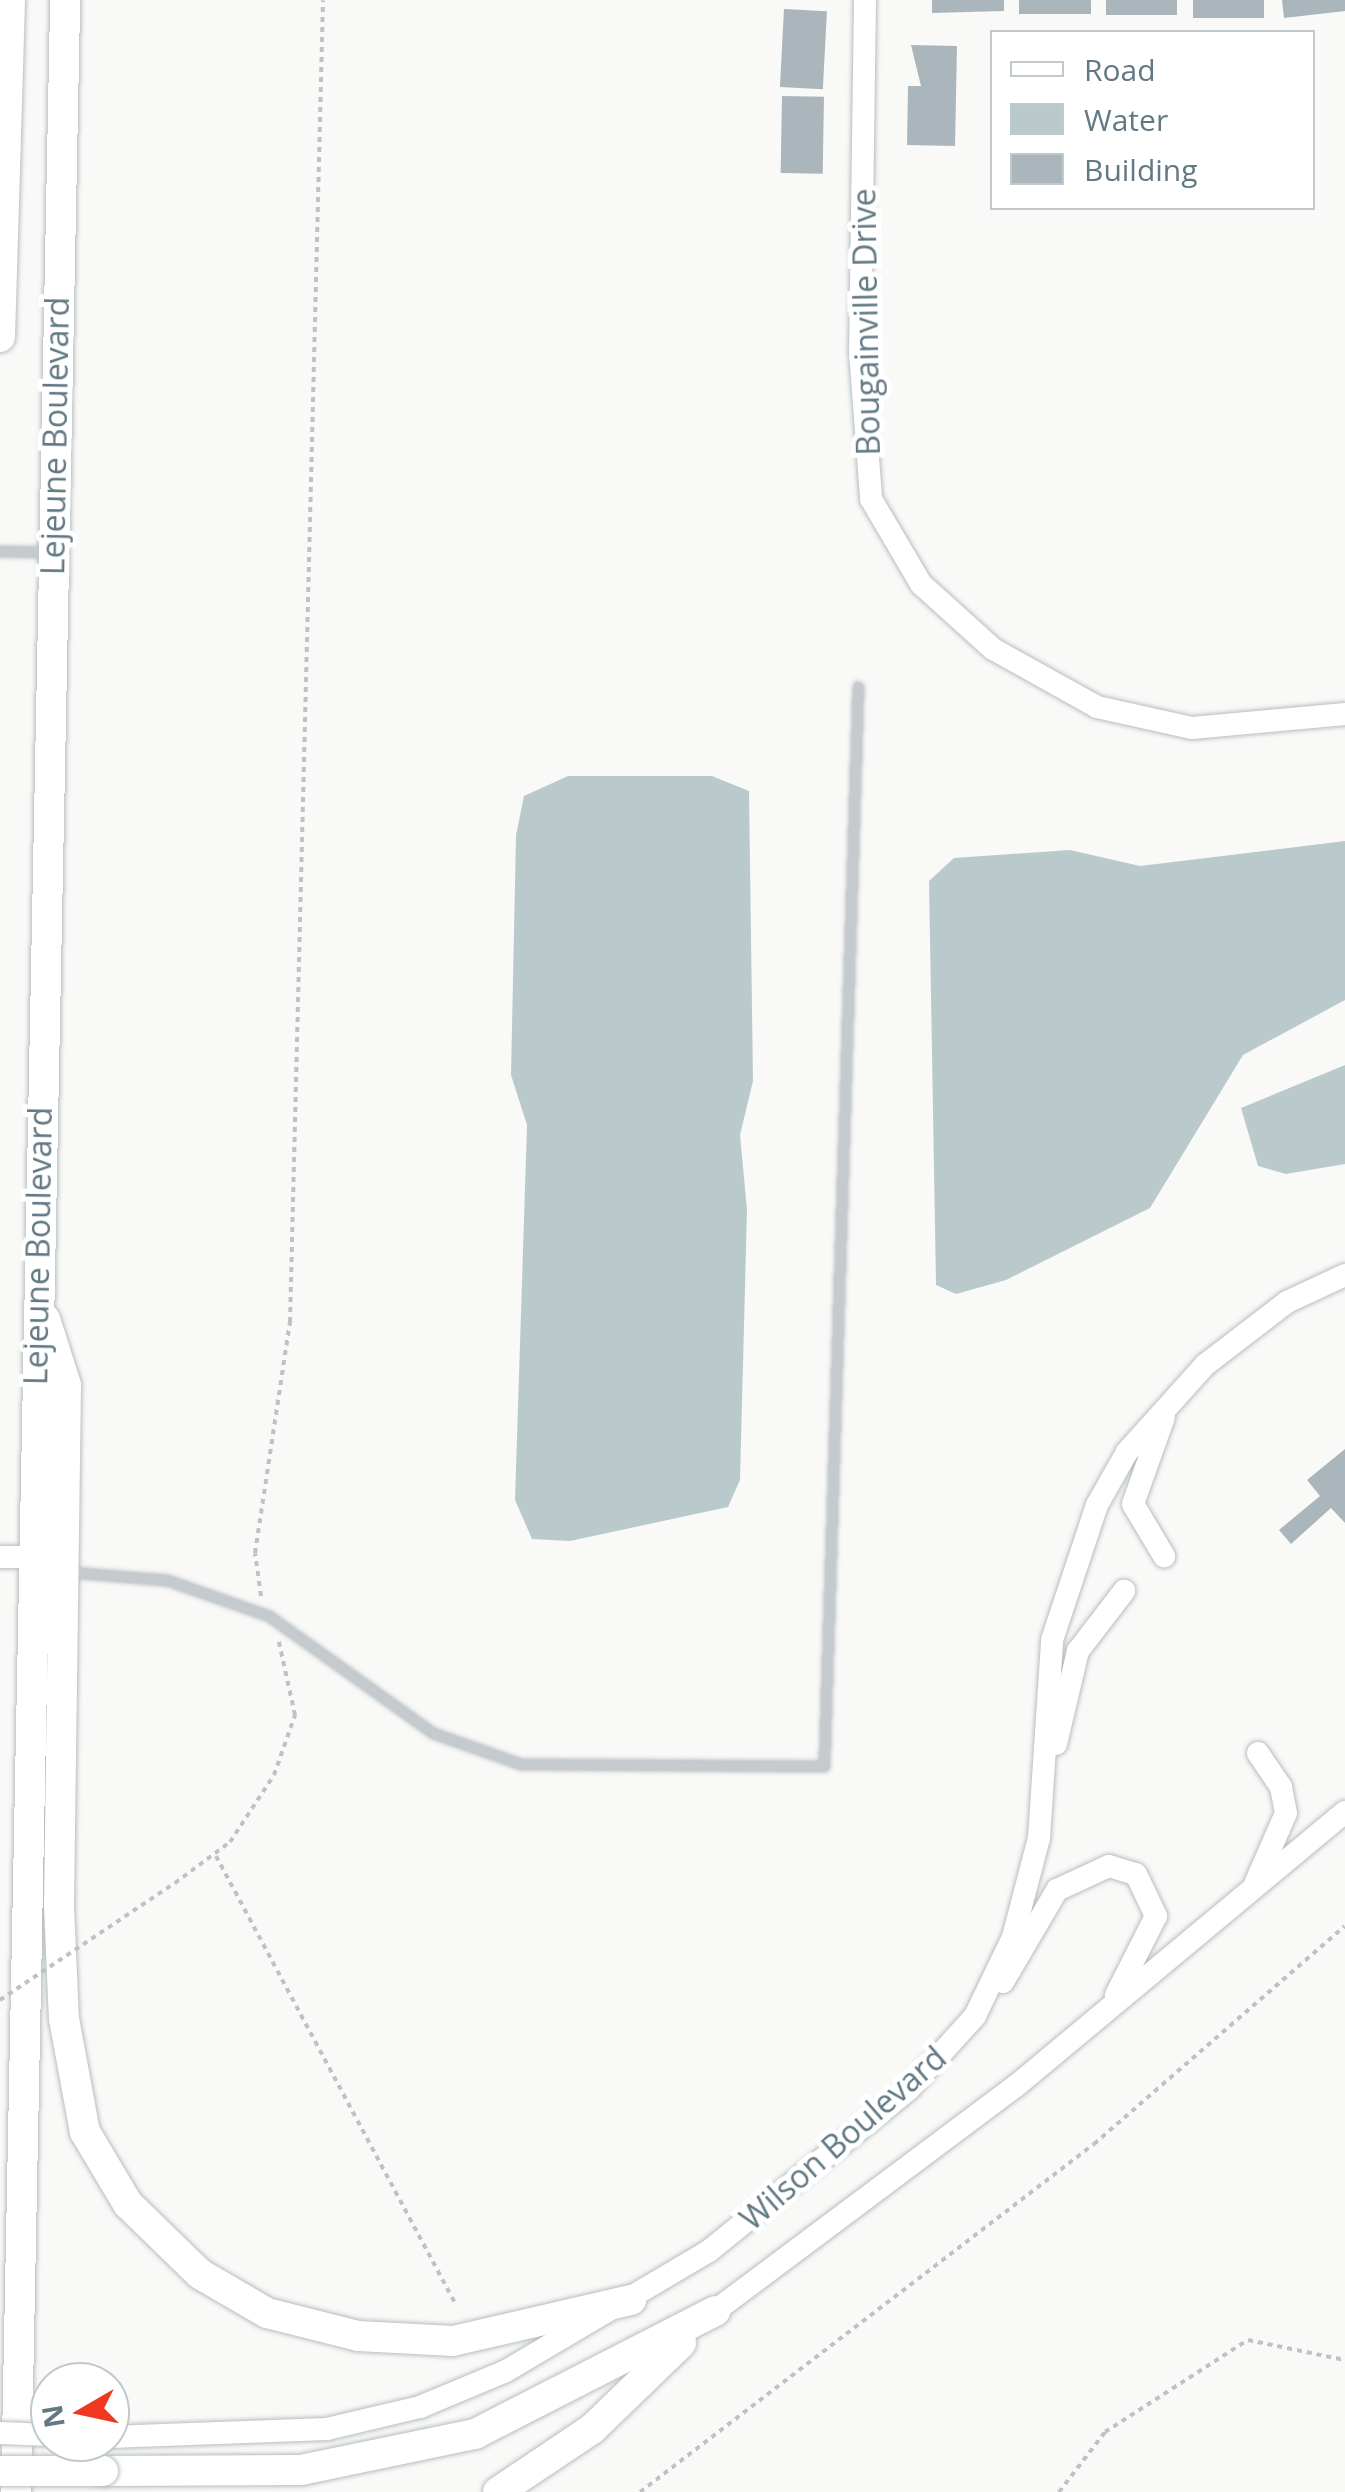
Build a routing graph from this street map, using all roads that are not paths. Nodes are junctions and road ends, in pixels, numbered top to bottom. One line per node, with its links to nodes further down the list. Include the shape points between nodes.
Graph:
1 (10, 0): 4 (highway, Lejeune Boulevard)
2 (65, 0): 6 (highway, Lejeune Boulevard)
3 (866, 0): 8 (main road, Bougainville Drive, via 860,351 871,500 921,584 992,649 1097,706 1192,728)
4 (0, 337)
5 (0, 551): 6 (lane)
6 (53, 552): 10 (highway, Lejeune Boulevard)
7 (858, 687): 14 (lane, via 824,1766 522,1764 432,1733 269,1616 167,1580)
8 (1345, 714)
9 (1345, 1275): 11 (main road, Wilson Boulevard, via 1254,1326)
10 (38, 1294): 13 (highway, Lejeune Boulevard); 14 (highway, via 66,1385)
11 (1173, 1395): 12 (main road, via 1132,1504); 17 (main road, Wilson Boulevard, via 1127,1452 1074,1550 1052,1640)
12 (1164, 1556)
13 (15, 1557): 28 (highway, Lejeune Boulevard)
14 (66, 1572): 22 (highway, via 64,2019 85,2132 128,2204 200,2274 267,2313 358,2336 453,2341)
15 (1124, 1591): 17 (main road, via 1078,1651)
16 (1258, 1753): 19 (main road, via 1282,1787 1286,1813)
17 (1042, 1809): 20 (main road, Wilson Boulevard, via 1013,1937)
18 (1345, 1812): 19 (main road, Wilson Boulevard)
19 (1252, 1892): 21 (main road, Wilson Boulevard)
20 (975, 2016): 21 (main road, via 1022,1959 1056,1890 1109,1866 1146,1887 1156,1929); 22 (main road, Wilson Boulevard, via 910,2089 804,2179)
21 (1100, 2018): 23 (main road, Wilson Boulevard)
22 (631, 2300): 26 (main road, Wilson Boulevard, via 420,2408 327,2429)
23 (715, 2311): 27 (highway, bridge, via 475,2434 301,2470); 29 (highway, via 592,2428)
24 (0, 2433): 25 (main road, bridge)
25 (30, 2434)
26 (130, 2436)
27 (0, 2471)
28 (16, 2492)
29 (498, 2492)

